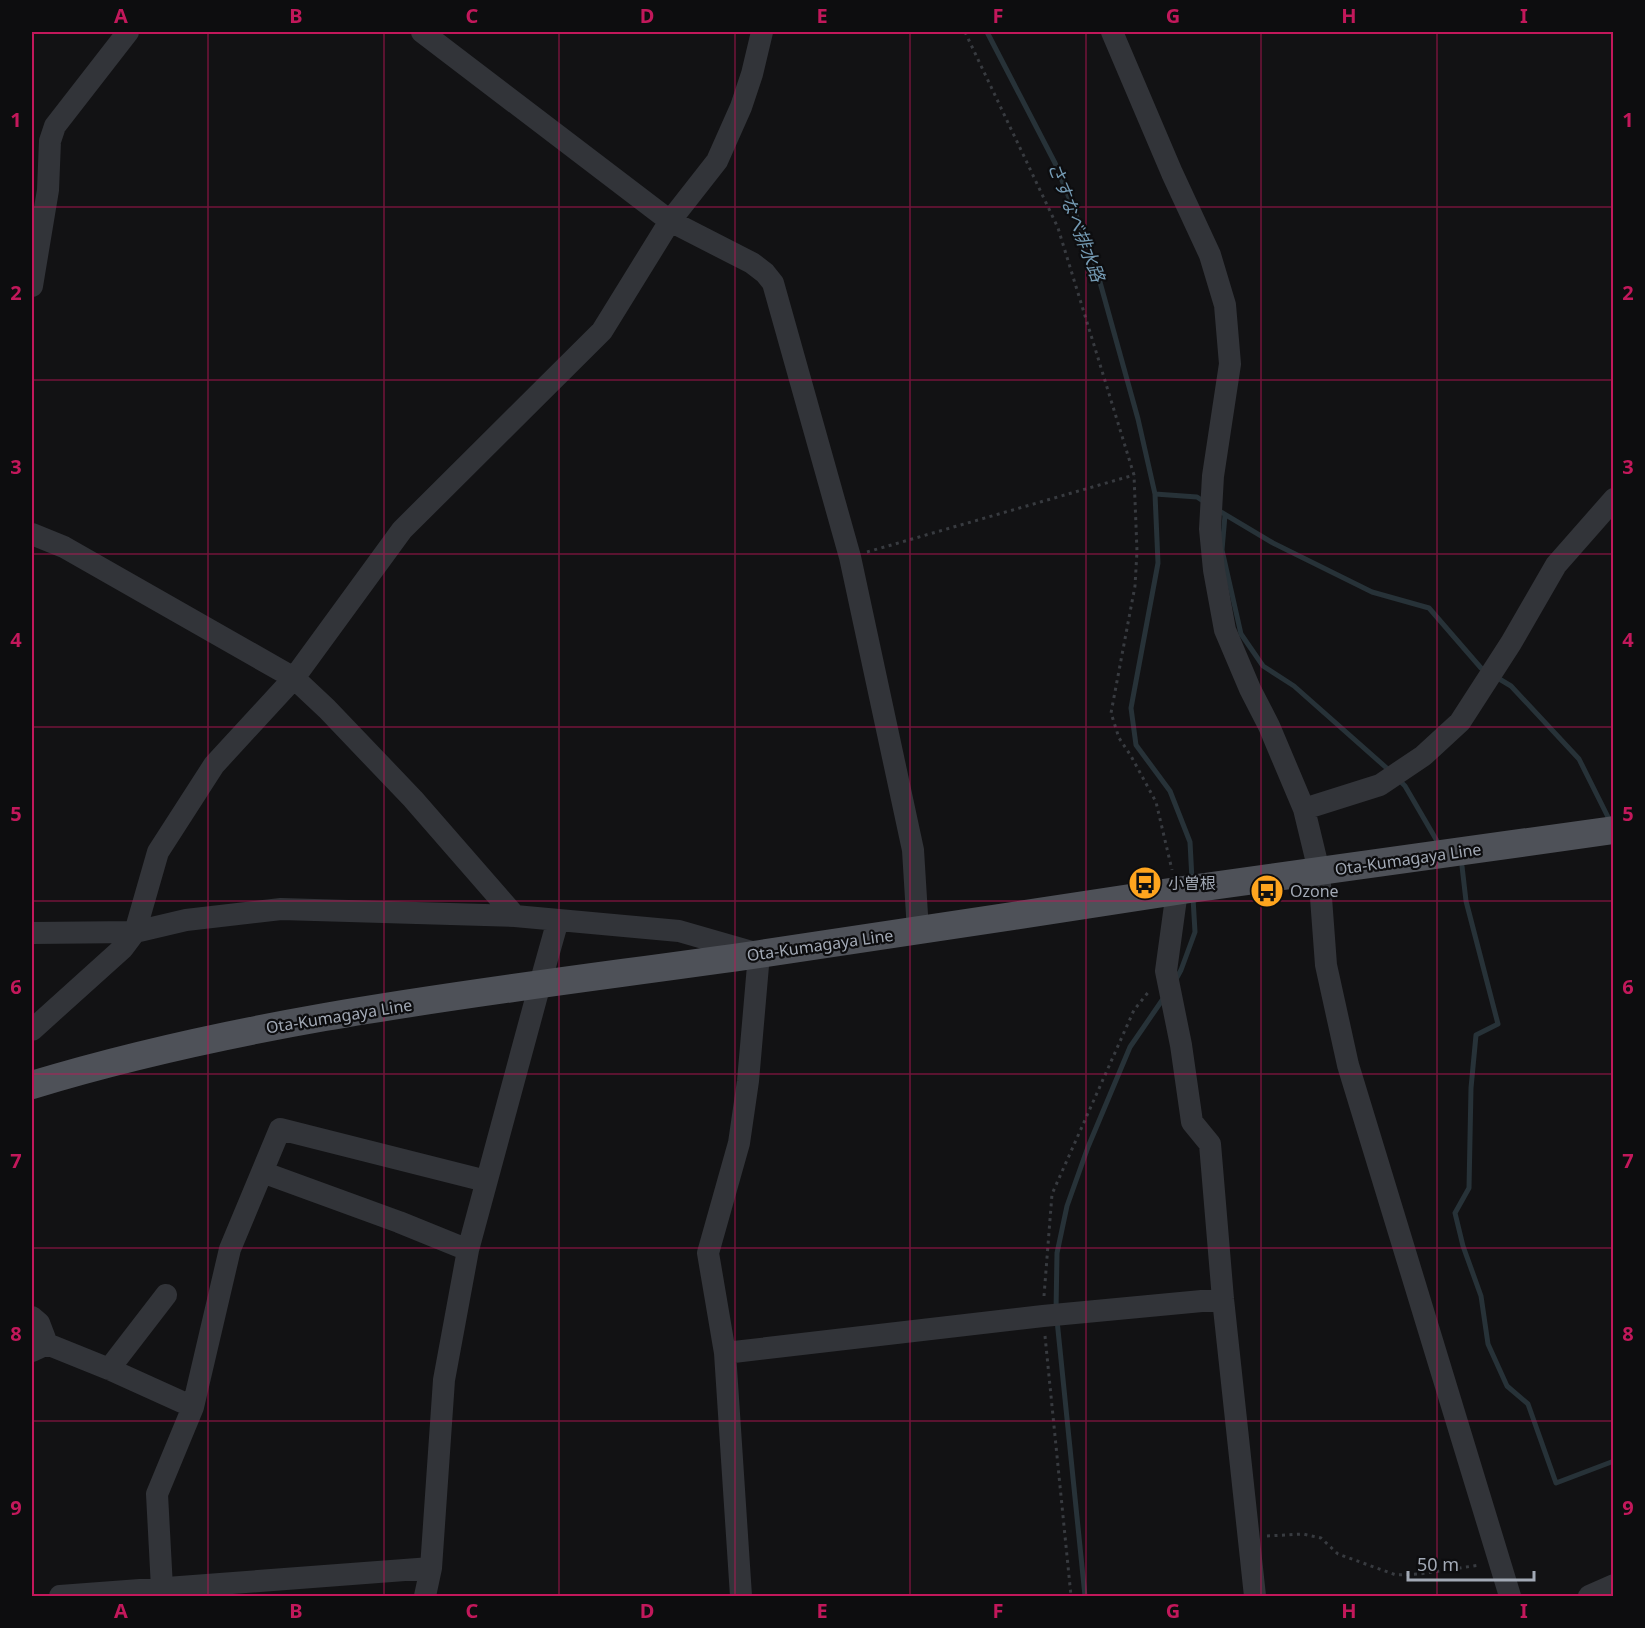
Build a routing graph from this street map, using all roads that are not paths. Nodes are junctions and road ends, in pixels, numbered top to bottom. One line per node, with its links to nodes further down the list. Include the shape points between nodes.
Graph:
1 (128, 32): 6 (street, via 54,126)
2 (422, 32): 5 (street)
3 (762, 32): 5 (street, via 741,107 717,161)
4 (1112, 32): 10 (street, via 1210,255 1225,305 1230,364 1213,476 1214,570 1225,630)
5 (670, 221): 9 (street, via 602,331 402,530); 16 (street, via 752,263 773,283 850,557 913,850)
6 (32, 286)
7 (1614, 499): 10 (street, via 1556,565 1460,722 1424,756 1380,785)
8 (32, 534): 9 (street, via 64,547)
9 (294, 678): 14 (street, via 413,799); 17 (street, via 214,765 158,852)
10 (1304, 809): 12 (street)
11 (1614, 830): 12 (main road, Ota-Kumagaya Line)
12 (1319, 871): 13 (main road, Ota-Kumagaya Line); 40 (street, via 1326,965 1348,1065)
13 (1187, 890): 16 (main road, Ota-Kumagaya Line); 27 (street, via 1167,971 1192,1122 1210,1144)
14 (515, 916): 15 (street); 17 (street, via 281,909 186,920)
15 (558, 920): 19 (street, via 678,931); 20 (street)
16 (918, 930): 19 (main road, Ota-Kumagaya Line)
17 (135, 932): 18 (street); 21 (street, via 123,948)
18 (32, 933)
19 (759, 954): 20 (main road, Ota-Kumagaya Line); 30 (street, via 740,1143 708,1253)
20 (540, 984): 22 (main road, Ota-Kumagaya Line, via 211,1038); 24 (street)
21 (32, 1030)
22 (32, 1085)
23 (262, 1172): 24 (street, via 280,1129); 25 (street); 32 (street, via 230,1249)
24 (486, 1181): 25 (street)
25 (468, 1251): 33 (street, via 444,1380)
26 (166, 1295): 31 (street)
27 (1224, 1299): 30 (street); 39 (street)
28 (32, 1317): 29 (street, via 39,1323)
29 (39, 1347): 31 (street)
30 (725, 1353): 38 (street)
31 (109, 1369): 32 (street)
32 (193, 1407): 35 (street, via 157,1494)
33 (431, 1568): 35 (street); 37 (street)
34 (1614, 1585): 41 (street)
35 (162, 1588): 36 (street)
36 (60, 1596)
37 (425, 1596)
38 (741, 1596)
39 (1255, 1596)
40 (1510, 1596)
41 (1589, 1596)

